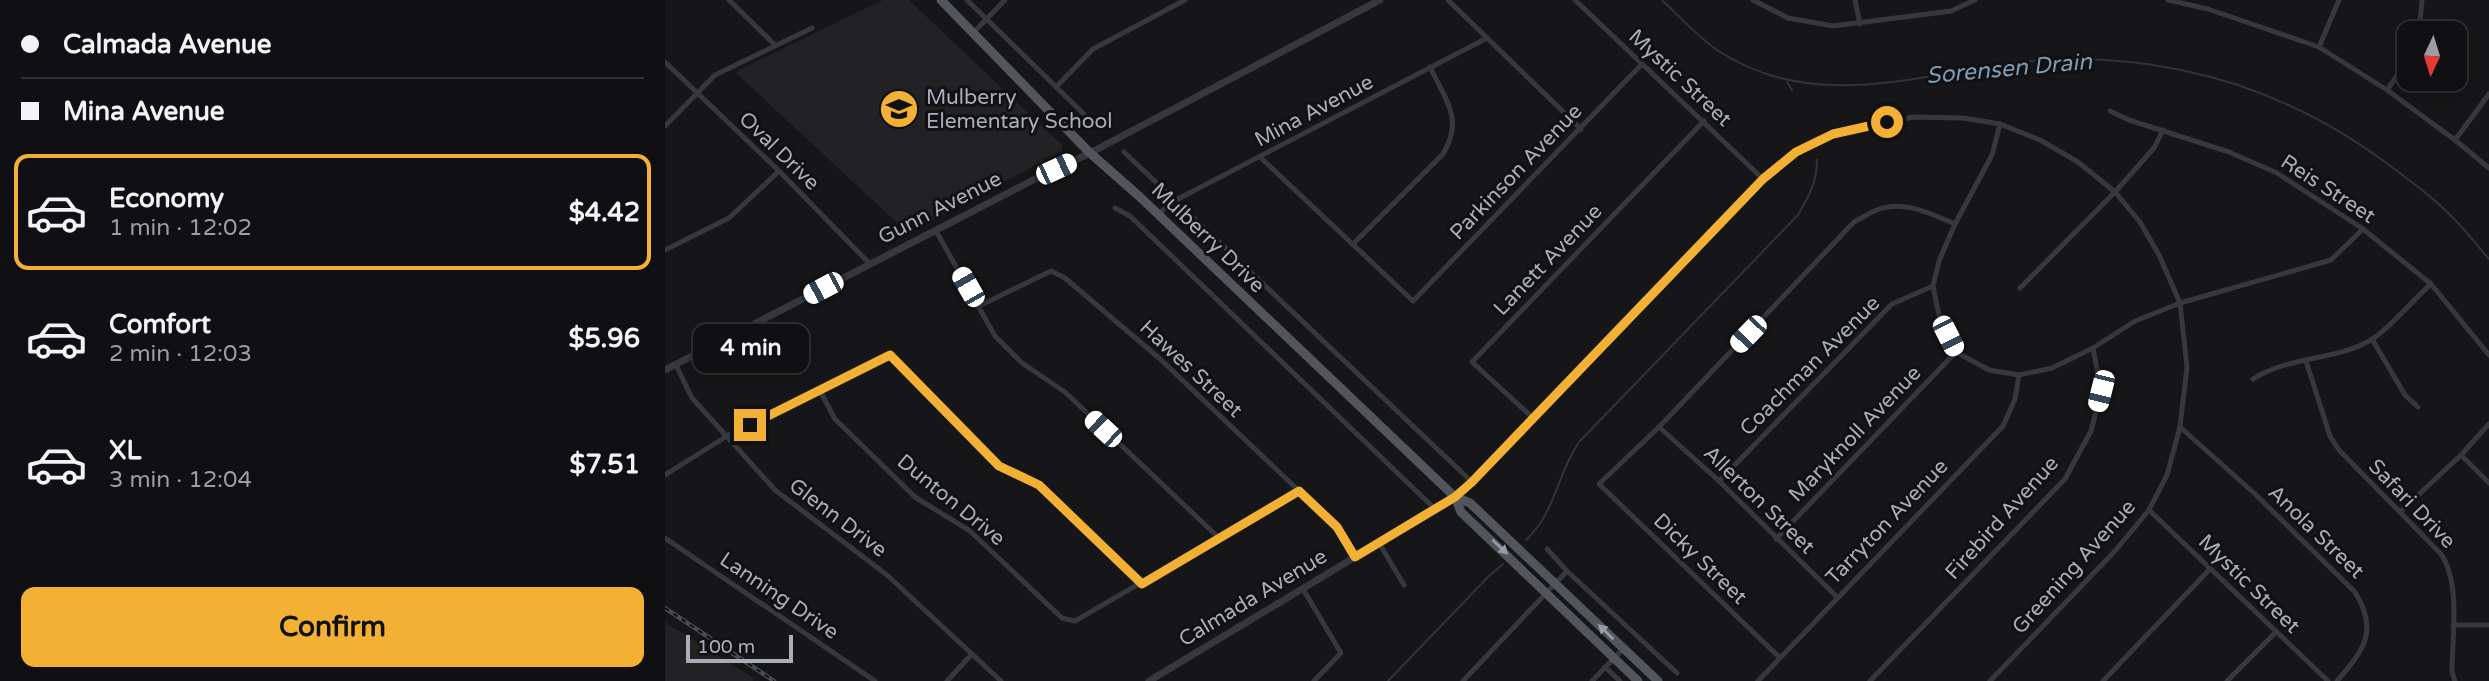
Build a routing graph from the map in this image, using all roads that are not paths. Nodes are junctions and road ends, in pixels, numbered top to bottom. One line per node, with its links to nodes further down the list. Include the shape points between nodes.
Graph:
1 (729, 0): 21 (street)
2 (941, 0): 19 (main road, Mulberry Drive)
3 (967, 0): 15 (street)
4 (1005, 0): 15 (street)
5 (1185, 0): 27 (street, via 1093,49)
6 (1380, 0): 40 (street, Gunn Avenue)
7 (1448, 0): 20 (street)
8 (1575, 0): 24 (street, Mystic Street)
9 (1753, 0): 17 (street, via 1809,23)
10 (1855, 0): 17 (street)
11 (1975, 0): 17 (street, via 1951,11)
12 (2168, 0): 22 (street)
13 (2339, 0): 22 (street)
14 (2422, 0): 16 (street)
15 (985, 20): 19 (street); 27 (street)
16 (2420, 21)
17 (1860, 24)
18 (813, 28): 21 (street)
19 (972, 34): 40 (main road, Mulberry Drive)
20 (1487, 38): 25 (street, Mina Avenue); 36 (street)
21 (775, 45): 29 (street, via 722,70)
22 (2319, 47): 28 (street)
23 (665, 62): 29 (street, Oval Drive)
24 (1642, 64): 32 (street, Mystic Street); 36 (street, Parkinson Avenue)
25 (1430, 67): 41 (street, Mina Avenue); 52 (street, via 1453,118 1453,138 1443,154)
26 (2397, 76): 28 (street)
27 (1056, 87): 33 (street)
28 (2387, 90): 38 (street)
29 (696, 93): 35 (street); 43 (street, Oval Drive)
30 (2489, 94): 38 (street)
31 (2109, 111): 37 (street, Reis Street)
32 (1704, 121): 44 (street, Mystic Street); 71 (street, Lanett Avenue, via 1472,362)
33 (1094, 124)
34 (2000, 124): 44 (street, Calmada Avenue, via 1913,117 1833,134 1796,152); 45 (street, Calmada Avenue, via 2078,162); 49 (street, via 1992,155)
35 (665, 126)
36 (1581, 129): 52 (street, Parkinson Avenue, via 1413,301)
37 (2163, 130): 45 (street, via 2154,148); 50 (street, Reis Street, via 2277,173)
38 (2455, 140): 42 (street)
39 (1124, 152): 46 (street, Mulberry Drive)
40 (1090, 153): 48 (main road, Mulberry Drive); 51 (street, Gunn Avenue)
41 (1261, 158): 46 (street, Mina Avenue); 52 (street)
42 (2489, 168)
43 (779, 171): 53 (street, via 729,218); 54 (street, Oval Drive)
44 (1763, 179): 71 (street, Calmada Avenue)
45 (2115, 192): 57 (street); 58 (street, Greening Avenue, via 2140,222)
46 (1176, 200): 48 (street, Mina Avenue); 79 (street, Mulberry Drive)
47 (1115, 208): 83 (street, via 1131,216)
48 (1158, 214): 82 (main road, Mulberry Drive)
49 (1955, 224): 56 (street); 73 (street, via 1901,206 1880,209 1854,222)
50 (2363, 229): 55 (street, Reis Street); 58 (street, via 2331,260)
51 (936, 231): 54 (street, Gunn Avenue); 59 (street)
52 (1353, 244)
53 (665, 250)
54 (870, 264): 65 (street, Gunn Avenue)
55 (2431, 284): 60 (street); 63 (street, Reis Street)
56 (1933, 286): 62 (street, via 1940,320); 78 (street, Coachman Avenue, via 1892,304)
57 (2020, 288)
58 (2180, 303): 61 (street, via 2135,321); 74 (street, Greening Avenue, via 2187,366)
59 (979, 306): 81 (street, Hawes Street, via 1051,271 1065,278 1159,358); 87 (street, via 995,336 1022,363 1065,392)
60 (2372, 339): 64 (street); 70 (street, via 2405,395)
61 (2093, 348): 67 (street, via 2052,368); 120 (street, Firebird Avenue, via 2101,391 2091,431 2065,479)
62 (1956, 352): 67 (street, via 1989,370); 88 (street, Maryknoll Avenue)
63 (2489, 355)
64 (2306, 361): 68 (street, via 2265,371); 85 (street, Safari Drive, via 2330,436)
65 (676, 365): 66 (street, Gunn Avenue); 75 (street, Glenn Drive, via 692,398)
66 (665, 370)
67 (2019, 375): 99 (street, Tarryton Avenue, via 2003,426)
68 (2253, 379)
69 (819, 390): 75 (street); 94 (street, via 890,355 999,466 1039,485); 94 (street, Dunton Drive, via 835,419 915,497 970,531 1062,618 1076,621)
70 (2418, 407)
71 (1533, 418): 79 (street, Calmada Avenue)
72 (2489, 424): 76 (street)
73 (1659, 427): 78 (street, Allerton Street); 105 (street, Dicky Street, via 1599,484)
74 (2180, 427): 84 (street, Greening Avenue, via 2167,475); 125 (street, Anola Street, via 2255,494 2355,592 2365,608 2364,647)
75 (727, 436): 77 (street); 104 (street, Glenn Drive, via 775,490 887,575)
76 (2461, 455): 80 (street); 85 (street)
77 (665, 475)
78 (1719, 481): 88 (street, Allerton Street)
79 (1472, 482): 82 (street, Calmada Avenue)
80 (2489, 483)
81 (1299, 491): 87 (street); 91 (street, Hawes Street, via 1337,527)
82 (1455, 497): 83 (street, Calmada Avenue); 95 (main road, Mulberry Drive, via 1470,503); 98 (main road, Mulberry Drive, one-way to 98, via 1461,512)
83 (1435, 509): 89 (street, Calmada Avenue)
84 (2149, 510): 92 (street, Mystic Street); 121 (street, Greening Avenue)
85 (2400, 512): 100 (street, Safari Drive, via 2447,562)
86 (665, 538): 109 (street, Lanning Drive)
87 (1219, 538): 94 (street)
88 (1776, 538): 99 (street, Allerton Street)
89 (1379, 543): 91 (street, Calmada Avenue); 96 (street)
90 (1547, 549): 93 (street)
91 (1355, 557): 97 (street, Calmada Avenue)
92 (2210, 569): 102 (street, Mystic Street); 122 (street)
93 (1567, 571): 95 (street); 108 (street)
94 (1142, 584)
95 (1556, 585): 98 (street); 103 (main road, Mulberry Drive, one-way to 95)
96 (1403, 586)
97 (1303, 589): 112 (street, Calmada Avenue); 113 (street, via 1341,653)
98 (1548, 593): 106 (main road, Mulberry Drive); 114 (street)
99 (1837, 597): 105 (street, Tarryton Avenue)
100 (2453, 625): 101 (street); 126 (street, Safari Drive)
101 (2489, 625)
102 (2276, 632): 123 (street); 124 (street, Mystic Street)
103 (1623, 649): 106 (street); 118 (main road, Mulberry Drive)
104 (972, 654): 110 (street); 111 (street, Glenn Drive)
105 (1779, 657): 119 (street, Tarryton Avenue)
106 (1614, 658): 107 (street); 117 (main road, Mulberry Drive)
107 (1605, 667): 115 (street); 116 (street)
108 (1677, 673)
109 (875, 681)
110 (947, 681)
111 (1001, 681)
112 (1149, 681)
113 (1314, 681)
114 (1463, 681)
115 (1592, 681)
116 (1620, 681)
117 (1638, 681)
118 (1658, 681)
119 (1758, 681)
120 (1870, 681)
121 (1990, 681)
122 (2103, 681)
123 (2227, 681)
124 (2328, 681)
125 (2337, 681)
126 (2455, 681)

